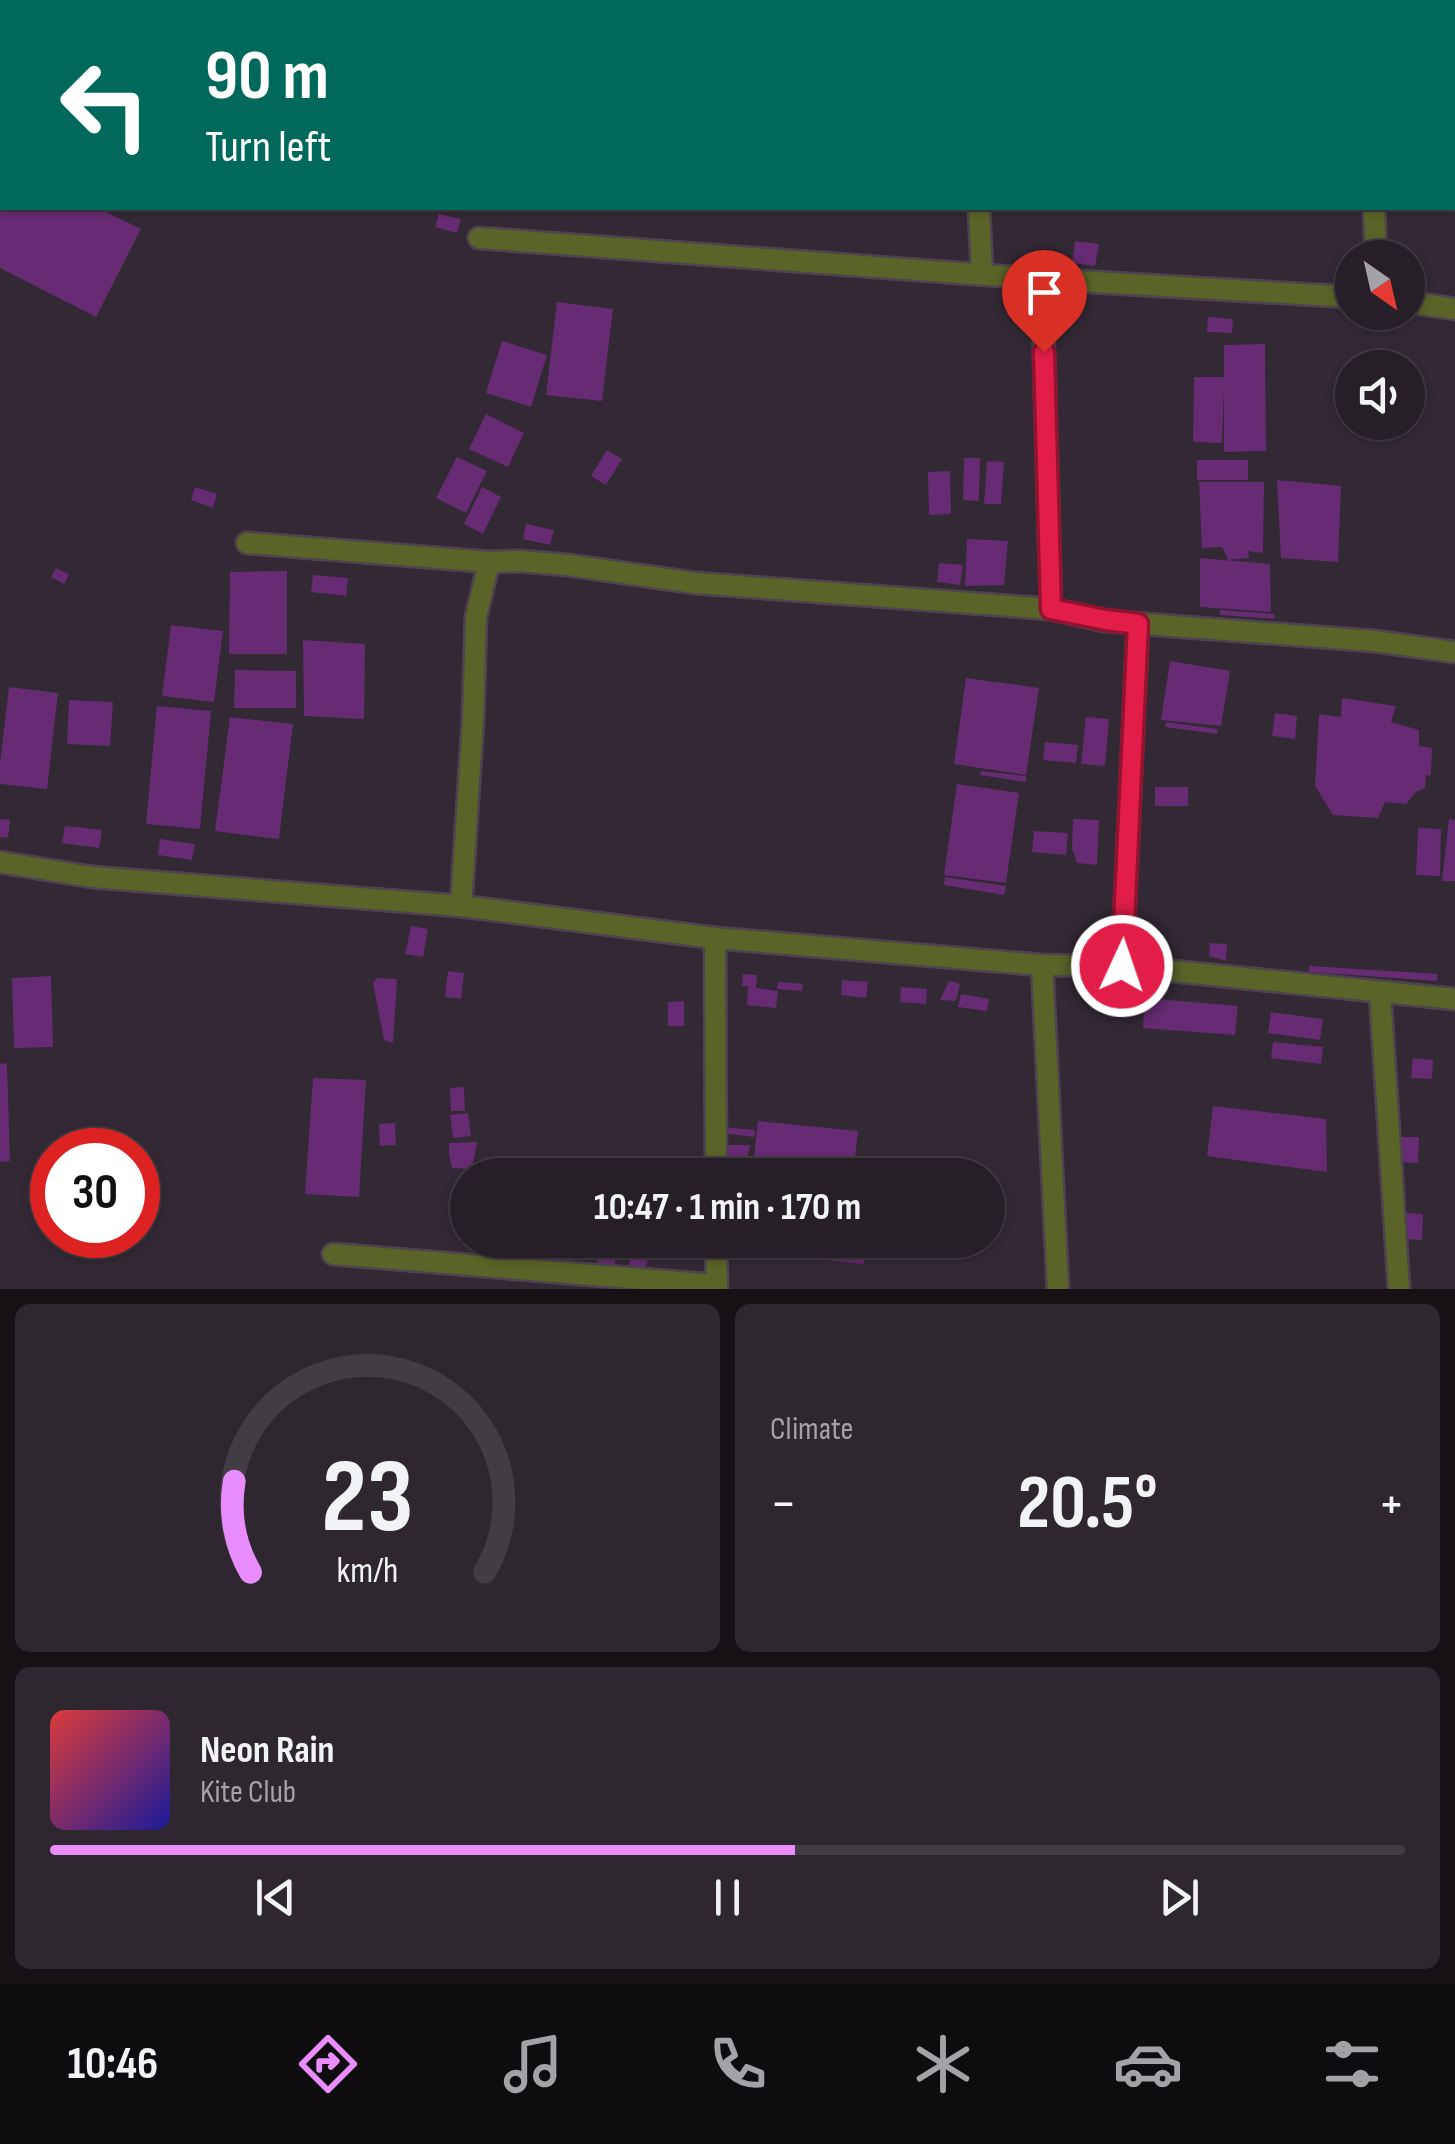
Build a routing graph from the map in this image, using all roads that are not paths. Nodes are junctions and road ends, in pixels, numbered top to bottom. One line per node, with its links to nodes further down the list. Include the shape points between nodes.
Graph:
1 (980, 210): 5 (street)
2 (1374, 210): 4 (street)
3 (479, 238): 5 (street)
4 (1375, 240)
5 (982, 274): 6 (street)
6 (1042, 279): 7 (street); 12 (street)
7 (1335, 296)
8 (1425, 305): 9 (street)
9 (1455, 309)
10 (247, 543): 11 (street)
11 (489, 562): 12 (street); 16 (street, via 476,617)
12 (1051, 609): 13 (street)
13 (1138, 624): 14 (street); 19 (street)
14 (1455, 652)
15 (0, 862): 16 (street, via 92,877)
16 (461, 906): 17 (street)
17 (715, 938): 18 (street); 22 (street)
18 (1042, 965): 19 (street); 26 (street)
19 (1122, 966): 20 (street)
20 (1380, 993): 21 (street); 27 (street)
21 (1455, 999)
22 (716, 1158)
23 (333, 1254): 25 (street)
24 (716, 1258): 25 (street)
25 (716, 1287)
26 (1058, 1289)
27 (1399, 1289)

